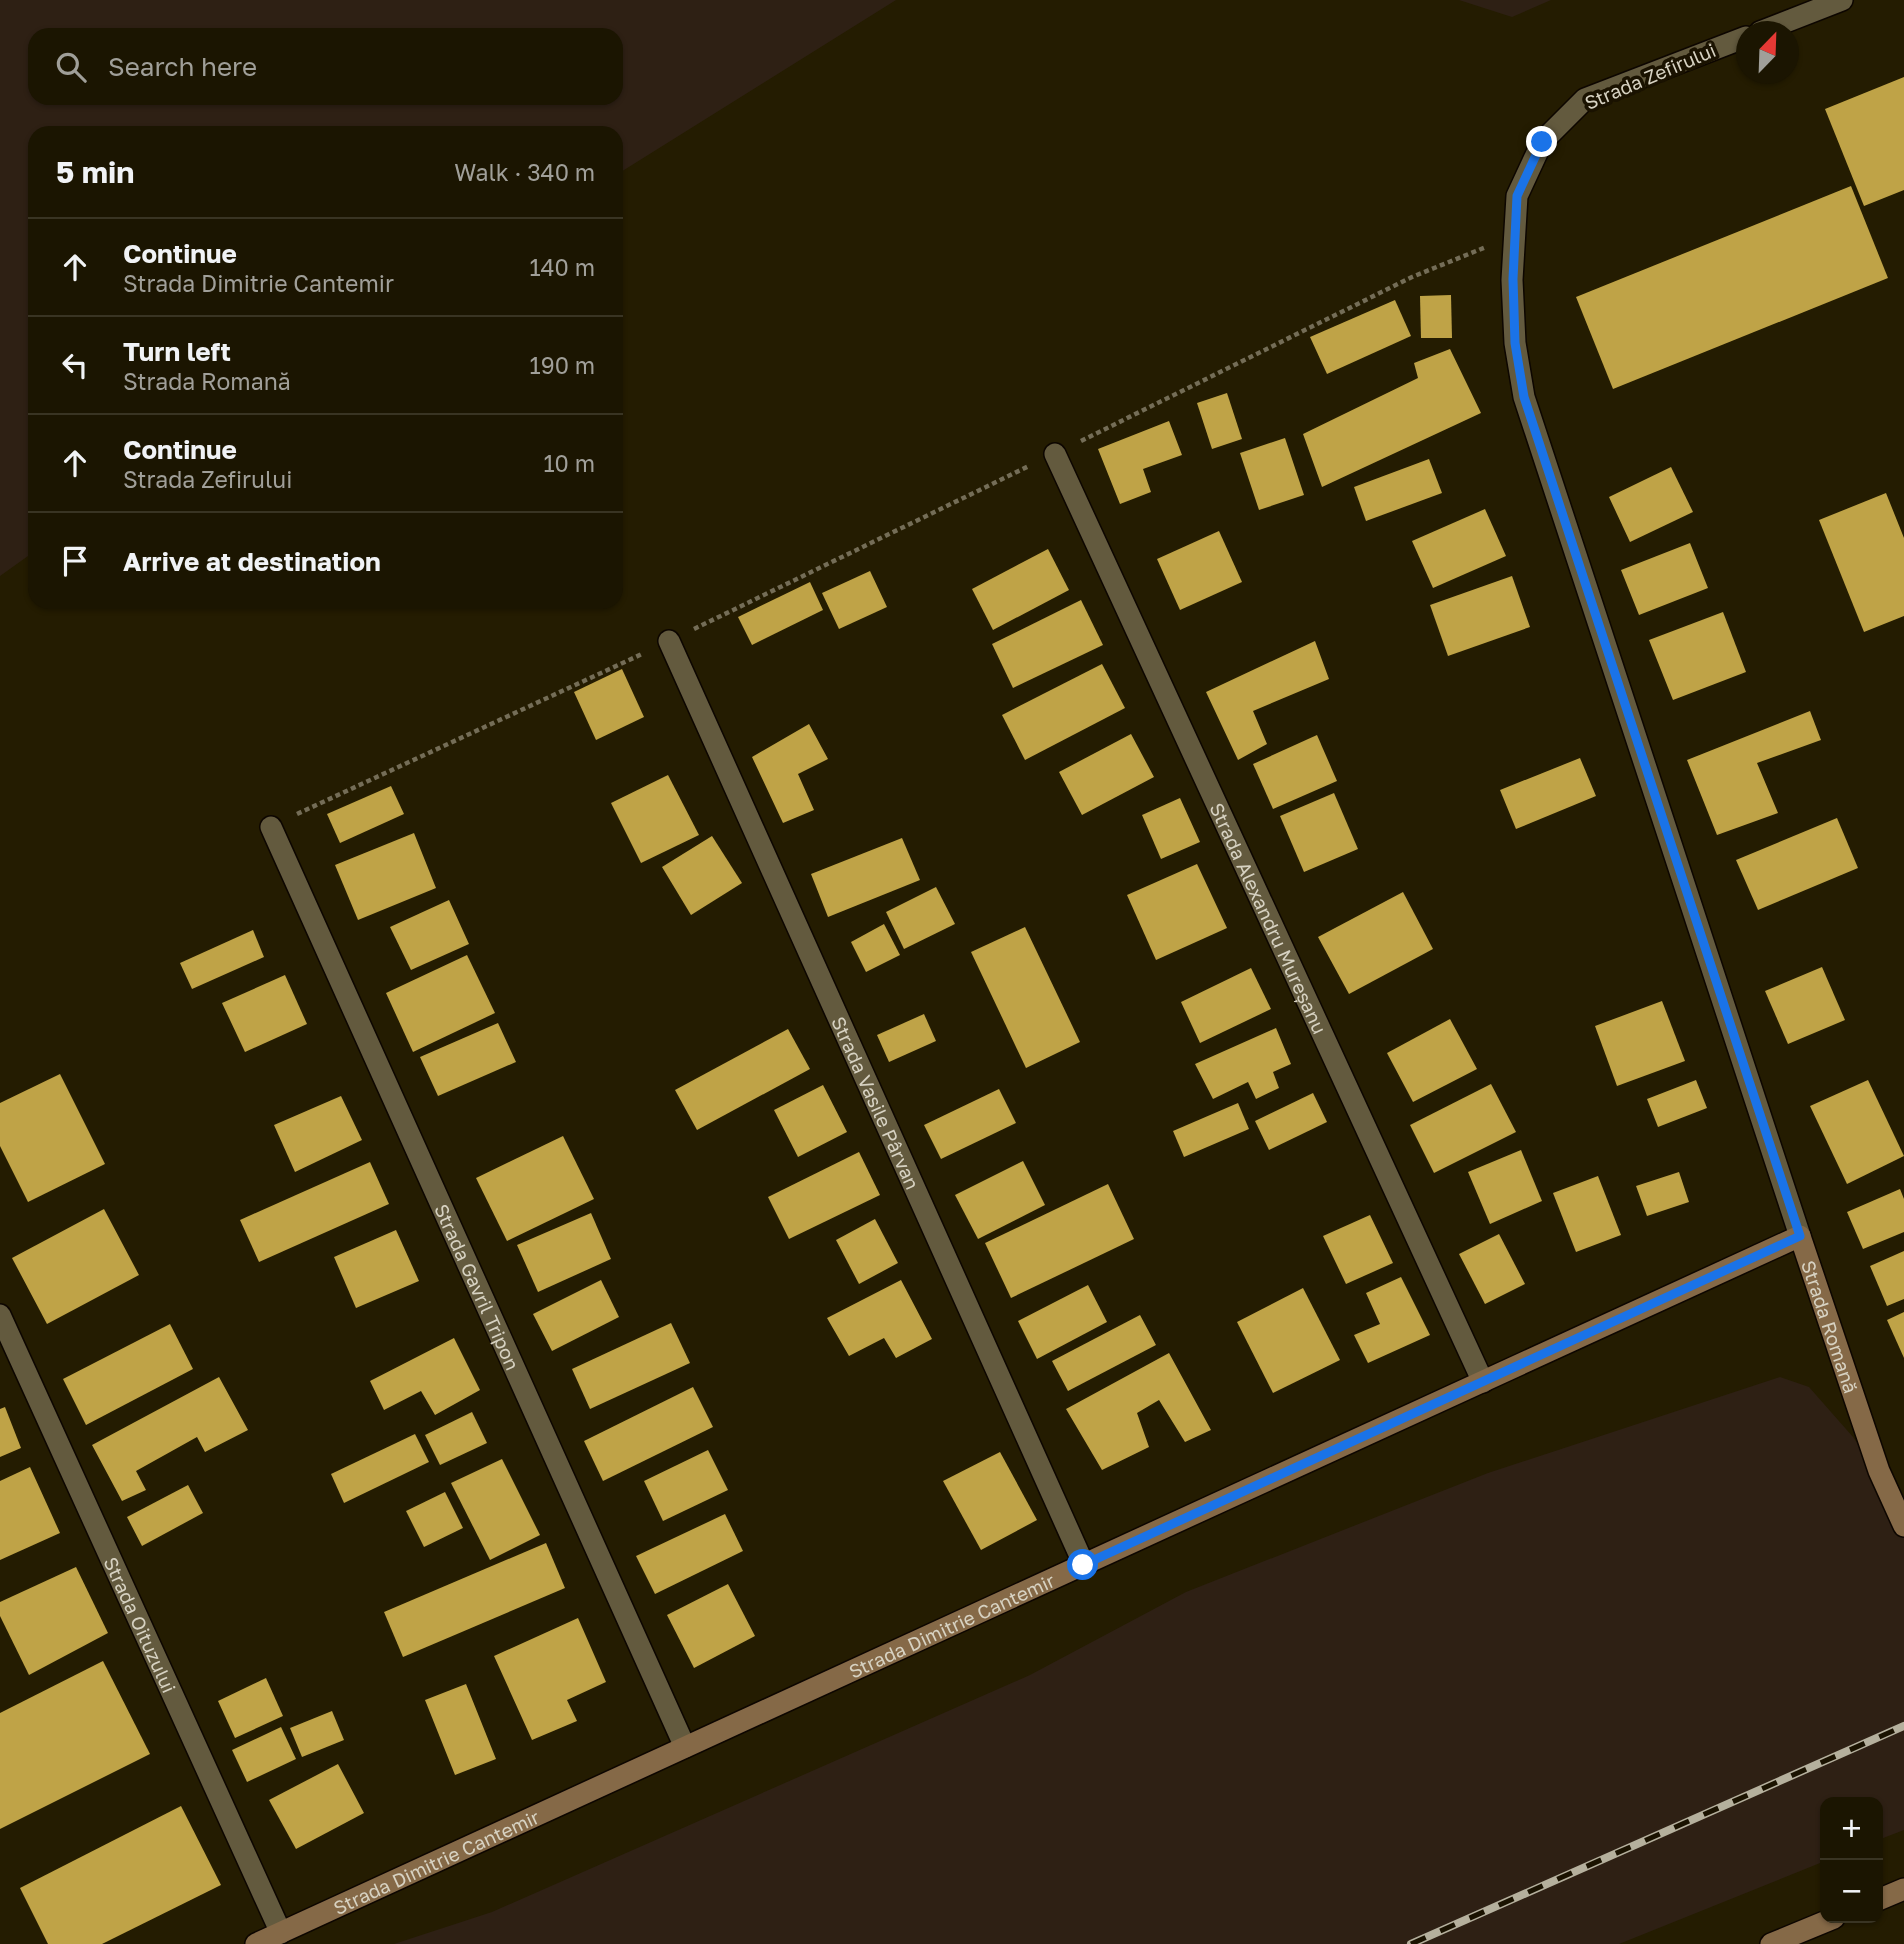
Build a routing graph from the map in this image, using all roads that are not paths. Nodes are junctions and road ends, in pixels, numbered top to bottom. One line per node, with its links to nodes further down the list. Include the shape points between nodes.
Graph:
1 (1842, 0): 2 (street)
2 (1788, 21)
3 (1736, 41): 4 (street, Strada Zefirului, via 1585,99 1542,142)
4 (1517, 196): 8 (street, Strada Romană, via 1515,343 1524,397)
5 (1055, 454): 10 (street, Strada Alexandru Mureșanu)
6 (669, 641): 12 (street, Strada Vasile Pârvan)
7 (271, 827): 13 (street, Strada Gavril Tripon)
8 (1800, 1236): 10 (street, Strada Dimitrie Cantemir); 11 (street, Strada Romană, via 1878,1471)
9 (0, 1315): 17 (street, Strada Oituzului)
10 (1483, 1382): 12 (street, Strada Dimitrie Cantemir)
11 (1904, 1526)
12 (1083, 1565): 13 (street, Strada Dimitrie Cantemir)
13 (685, 1747): 17 (street, Strada Dimitrie Cantemir)
14 (1904, 1889): 15 (street)
15 (1883, 1898)
16 (1822, 1923): 19 (street)
17 (281, 1933): 18 (street, Strada Dimitrie Cantemir)
18 (256, 1944)
19 (1772, 1944)

